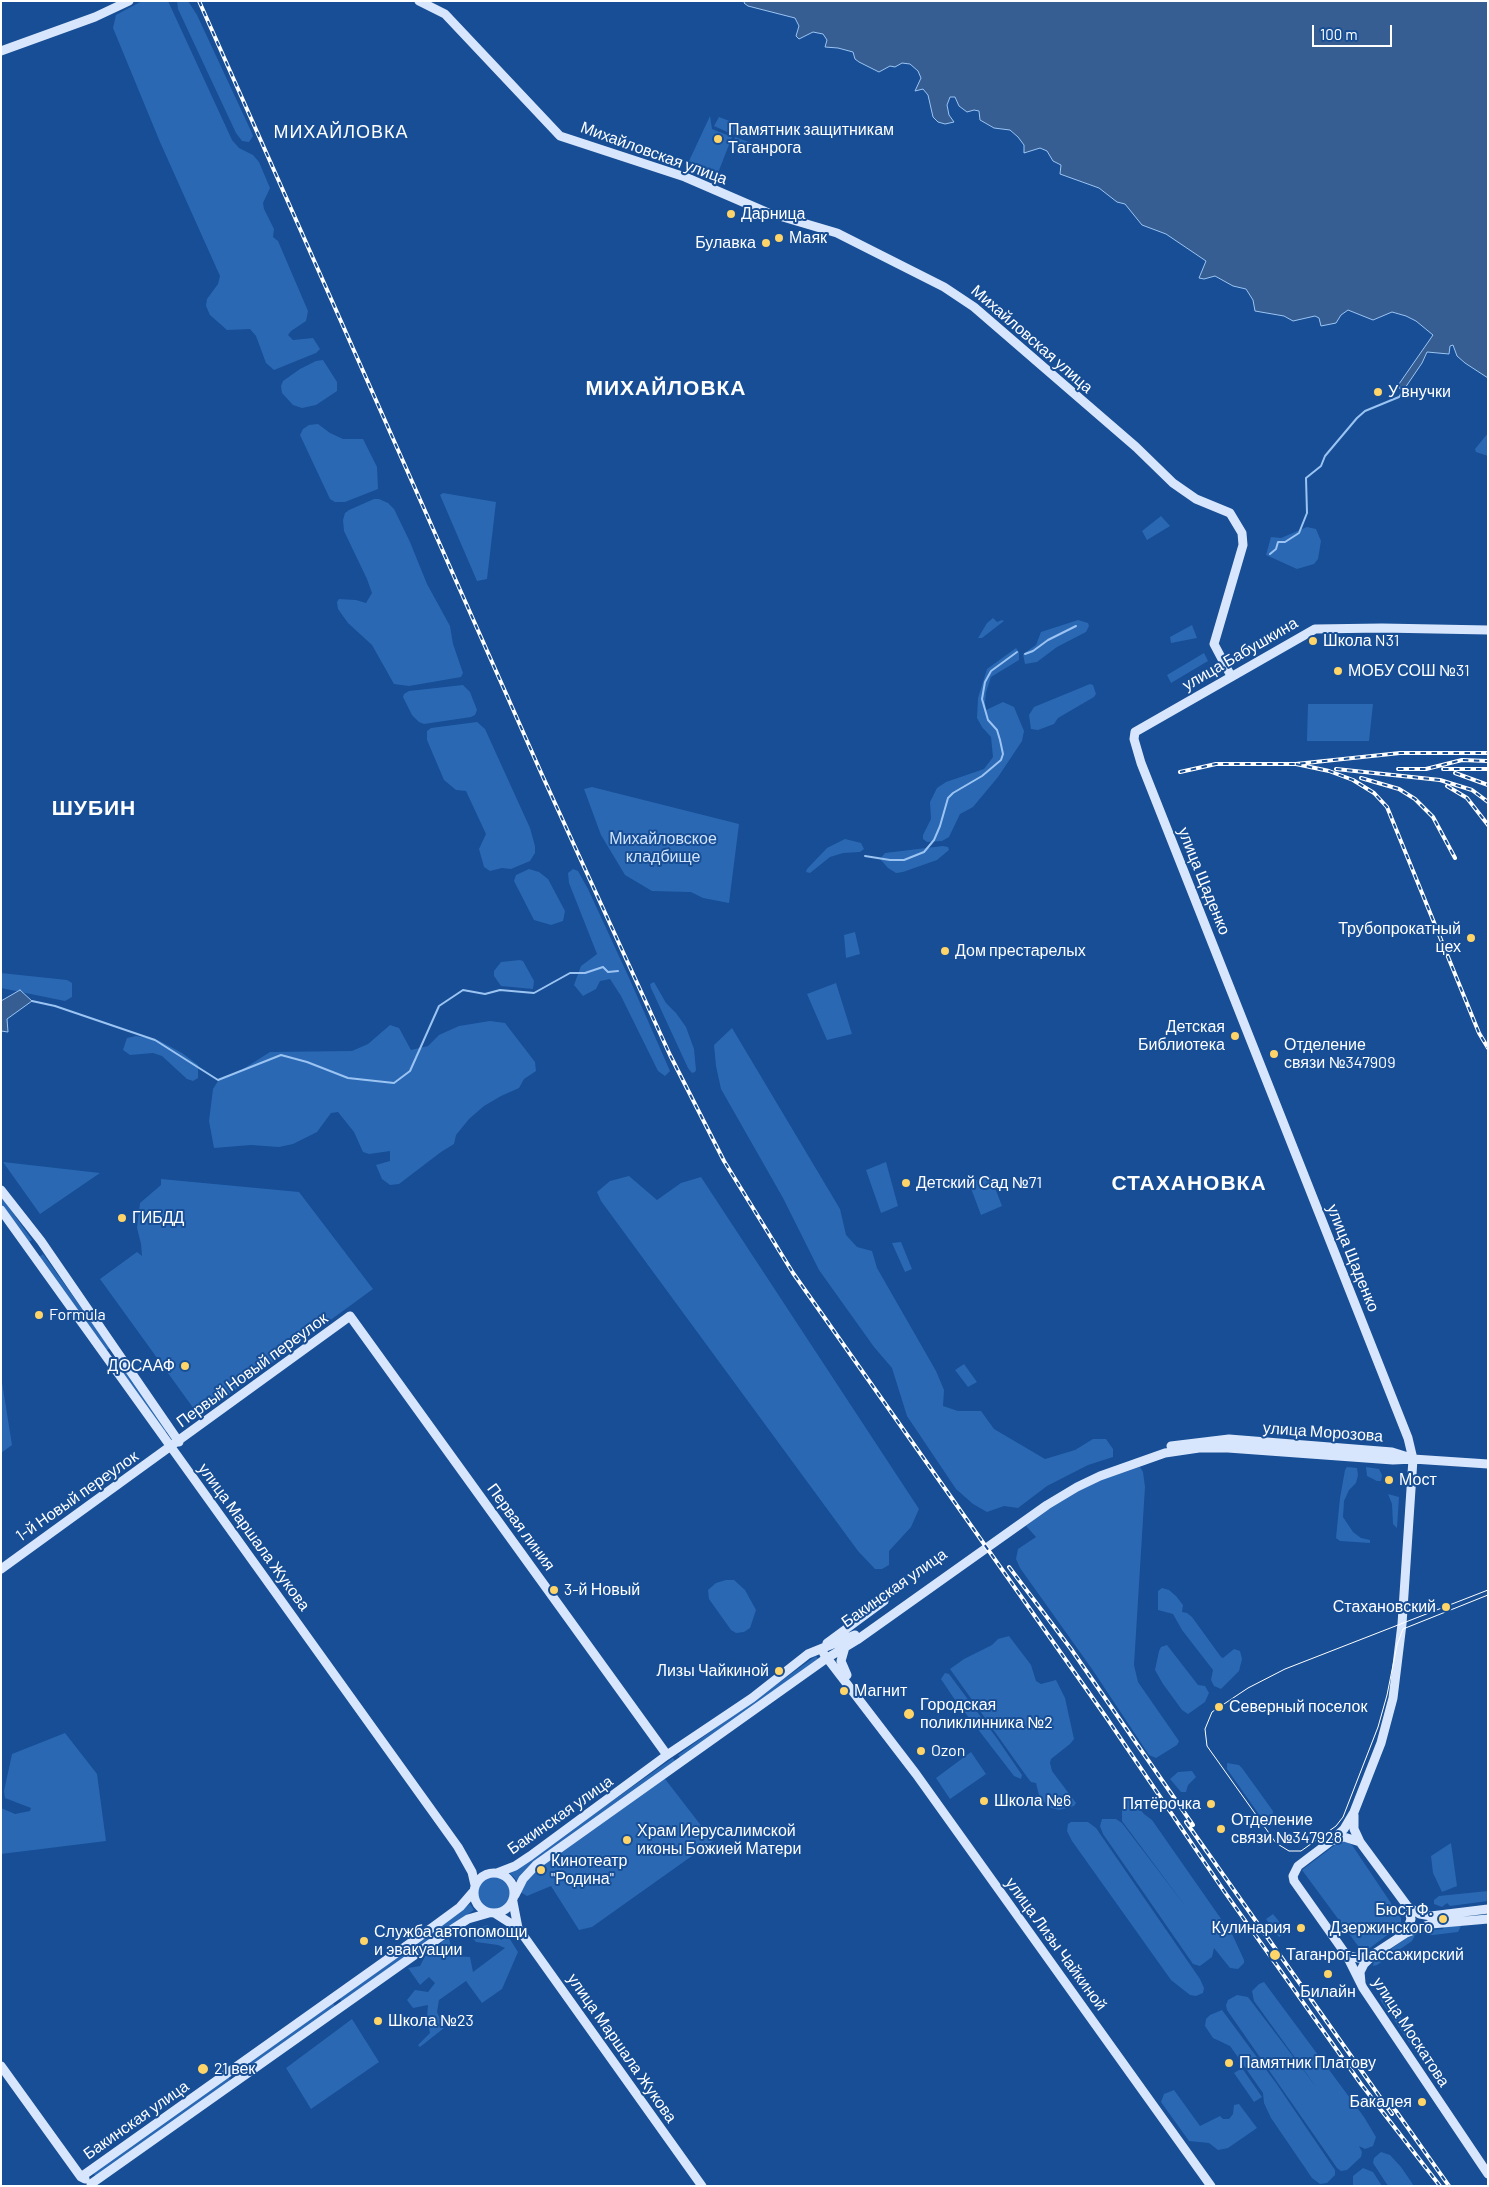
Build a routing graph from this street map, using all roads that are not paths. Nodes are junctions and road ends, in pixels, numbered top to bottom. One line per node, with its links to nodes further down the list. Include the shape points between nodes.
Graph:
1 (129, 1): 5 (main road, via 95,17)
2 (419, 1): 4 (main road, Михайловская улица)
3 (433, 1): 4 (main road)
4 (445, 14): 7 (main road, Михайловская улица, via 560,136 685,177 766,212 837,233 944,287 974,307 1173,482 1196,499 1230,513 1242,533 1243,545 1214,644)
5 (1, 51)
6 (1488, 630): 7 (main road, улица Бабушкина, via 1315,630)
7 (1231, 676): 8 (main road, улица Бабушкина)
8 (1135, 732): 18 (main road, улица Щаденко, via 1141,763 1408,1438)
9 (1, 1190): 11 (main road, улица Маршала Жукова)
10 (1, 1210): 12 (main road, улица Маршала Жукова)
11 (41, 1240): 12 (main road); 14 (main road, улица Маршала Жукова)
12 (30, 1248): 15 (main road, улица Маршала Жукова)
13 (350, 1316): 16 (main road, Первый Новый переулок); 27 (main road, Первая линия)
14 (116, 1350): 15 (main road); 16 (main road, улица Маршала Жукова)
15 (106, 1356): 16 (main road, улица Маршала Жукова)
16 (175, 1444): 21 (main road, 1-й Новый переулок); 33 (main road, улица Маршала Жукова, via 458,1847 472,1872)
17 (1228, 1444): 18 (main road, улица Морозова, via 1392,1452); 20 (main road, Бакинская улица, via 1181,1443 1099,1470 1059,1490)
18 (1413, 1459): 19 (main road, улица Морозова); 28 (main road, улица Щаденко, via 1397,1674 1381,1743)
19 (1488, 1464)
20 (965, 1559): 23 (main road, Бакинская улица); 24 (main road, Бакинская улица, via 854,1635)
21 (1, 1570)
22 (884, 1602): 24 (main road)
23 (845, 1646): 25 (main road, Бакинская улица); 26 (main road, улица Лизы Чайкиной, via 842,1666)
24 (818, 1649): 25 (main road, улица Лизы Чайкиной); 27 (main road, Бакинская улица)
25 (828, 1657): 26 (main road, улица Лизы Чайкиной); 34 (main road, Бакинская улица, via 536,1865)
26 (876, 1720): 53 (main road, улица Лизы Чайкиной)
27 (667, 1755): 31 (main road, Бакинская улица, via 516,1866)
28 (1354, 1812): 29 (main road, улица Щаденко, via 1344,1829); 30 (main road, улица Щаденко, via 1354,1829)
29 (1331, 1841): 30 (main road, via 1344,1837); 32 (main road, улица Щаденко, via 1298,1866)
30 (1360, 1842): 35 (main road)
31 (497, 1873): 33 (main road, via 485,1875); 34 (main road, via 511,1881)
32 (1294, 1881): 42 (main road, улица Москатова)
33 (474, 1888): 37 (main road, via 477,1905); 44 (main road, Бакинская улица, via 460,1907)
34 (514, 1898): 37 (main road, via 503,1912); 39 (main road, улица Маршала Жукова)
35 (1408, 1907): 36 (main road, via 1431,1916); 40 (main road, via 1411,1919)
36 (1488, 1909)
37 (492, 1914): 39 (main road, улица Маршала Жукова); 45 (main road, Бакинская улица, via 468,1919)
38 (1488, 1919): 40 (main road, via 1431,1924)
39 (518, 1928): 52 (main road, улица Маршала Жукова)
40 (1406, 1933): 41 (main road)
41 (1374, 1954): 42 (main road); 43 (main road, via 1361,1969)
42 (1348, 1961): 43 (main road, улица Москатова)
43 (1363, 1988): 49 (main road, улица Москатова)
44 (334, 1999): 45 (main road); 47 (main road, Бакинская улица)
45 (340, 2008): 48 (main road, Бакинская улица)
46 (1, 2066): 50 (main road)
47 (228, 2072): 48 (main road); 50 (main road, Бакинская улица)
48 (235, 2082): 51 (main road, Бакинская улица)
49 (1488, 2174)
50 (81, 2177): 51 (main road)
51 (92, 2185)
52 (702, 2186)
53 (1211, 2186)

